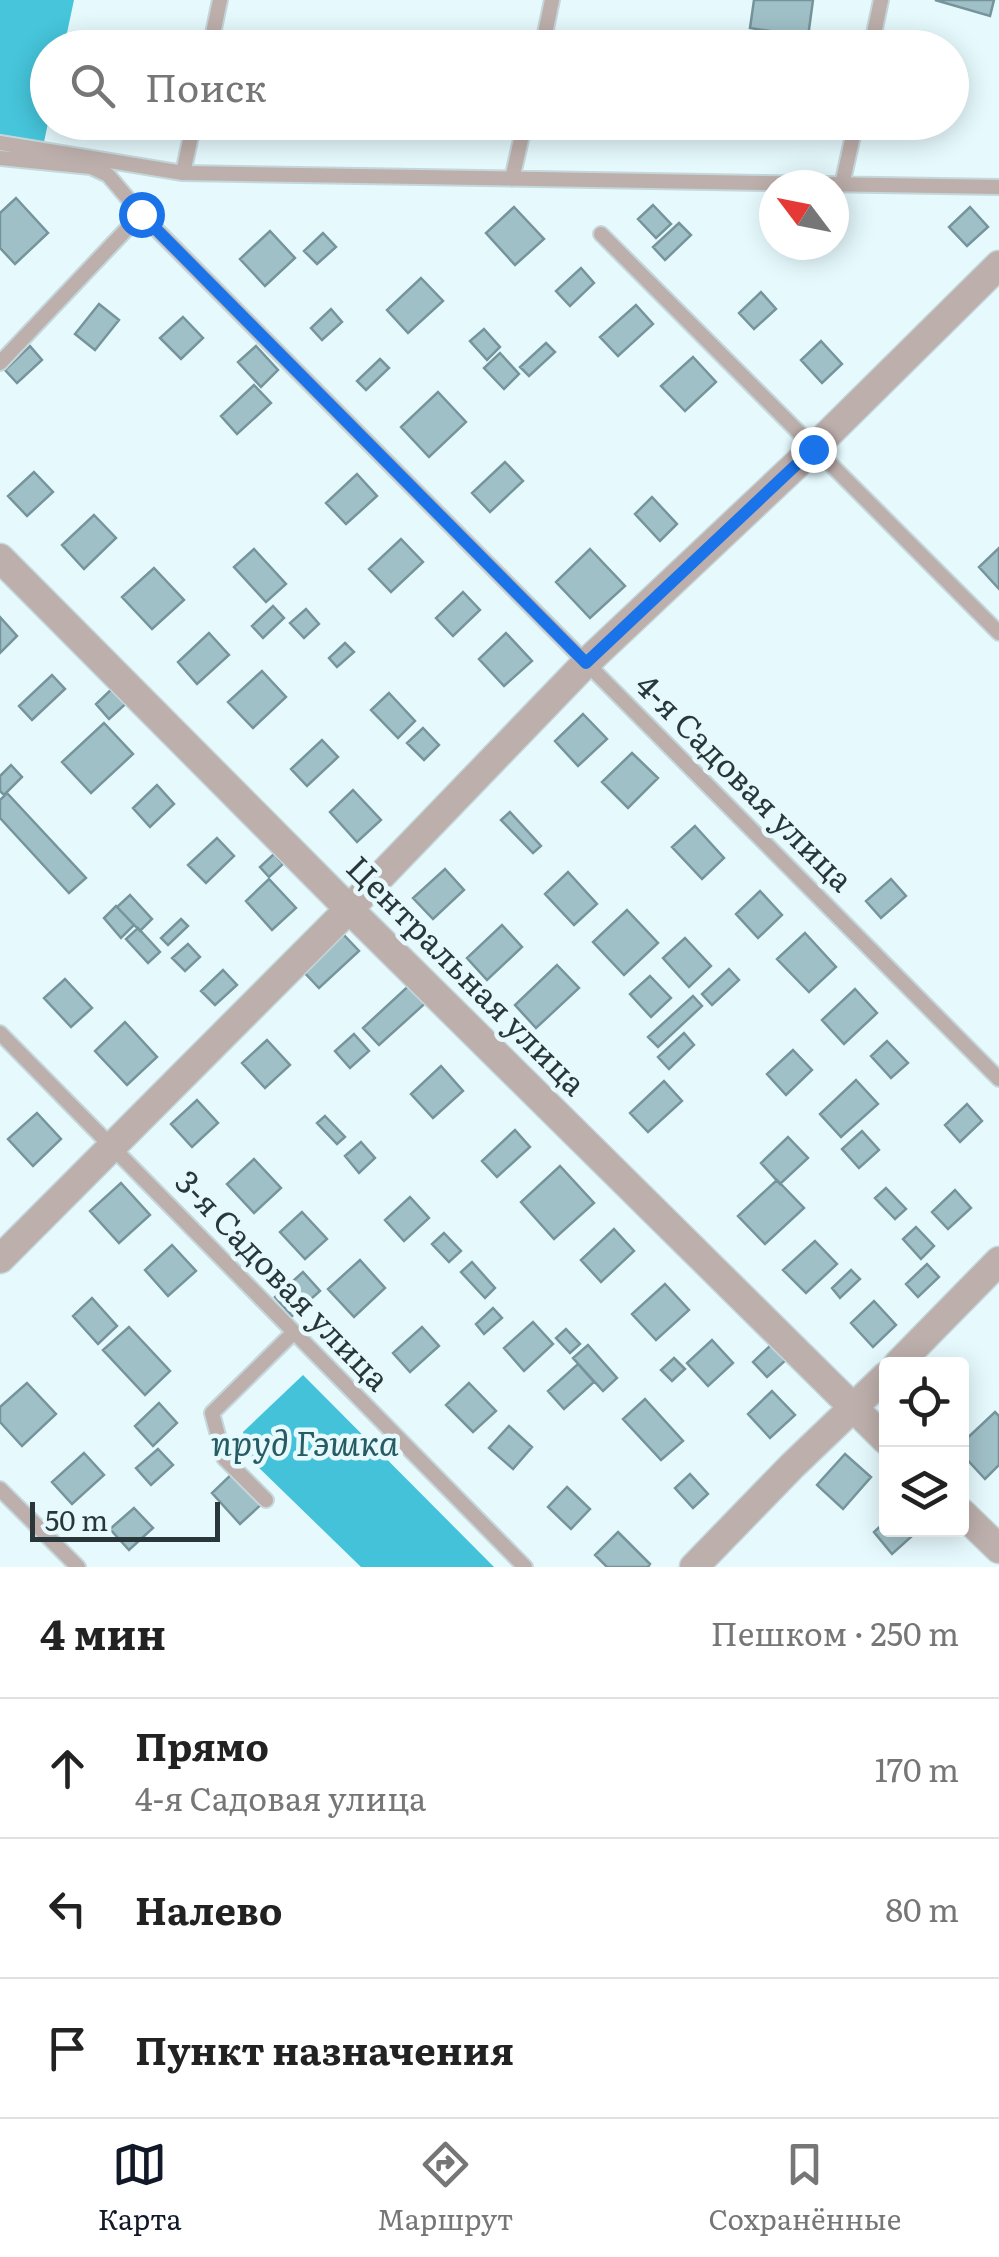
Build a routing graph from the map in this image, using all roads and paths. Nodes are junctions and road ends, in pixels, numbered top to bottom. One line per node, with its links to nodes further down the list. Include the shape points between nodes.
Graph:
1 (220, 0): 4 (lane)
2 (552, 0): 5 (lane)
3 (881, 0): 6 (lane)
4 (214, 30)
5 (546, 30)
6 (875, 30)
7 (190, 140): 13 (lane)
8 (521, 140): 14 (lane)
9 (852, 140): 12 (lane)
10 (0, 143): 13 (lane)
11 (0, 158): 18 (lane, 4-я Садовая улица, via 91,167 108,175)
12 (845, 170)
13 (183, 173): 14 (lane)
14 (512, 179): 15 (lane)
15 (759, 183)
16 (849, 185): 17 (lane)
17 (999, 188)
18 (141, 214): 21 (lane); 25 (lane, 4-я Садовая улица)
19 (601, 234): 22 (lane)
20 (999, 265): 22 (street)
21 (0, 363)
22 (813, 449): 24 (lane); 25 (street)
23 (0, 558): 26 (street, Центральная улица)
24 (999, 633)
25 (586, 663): 26 (street); 28 (lane, 4-я Садовая улица)
26 (349, 910): 29 (street); 35 (street, Центральная улица)
27 (0, 1032): 29 (lane, 3-я Садовая улица)
28 (999, 1080)
29 (111, 1146): 30 (street); 32 (lane, 3-я Садовая улица)
30 (0, 1259)
31 (999, 1261): 33 (street)
32 (294, 1332): 38 (lane, via 212,1413 224,1458); 42 (lane, 3-я Садовая улица)
33 (905, 1357)
34 (879, 1383): 35 (street)
35 (854, 1409): 36 (street, Центральная улица); 43 (street)
36 (879, 1433)
37 (0, 1489): 41 (lane)
38 (266, 1500)
39 (969, 1520): 40 (street)
40 (999, 1549)
41 (78, 1567)
42 (525, 1567)
43 (694, 1567)

